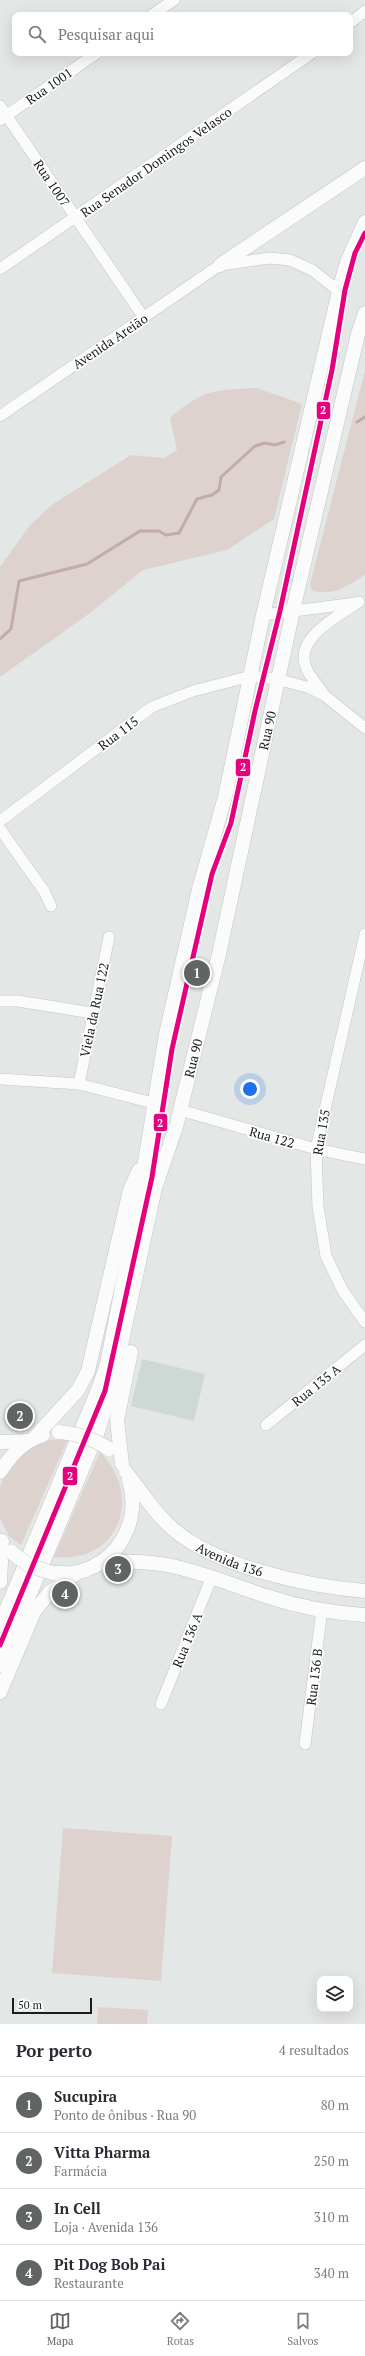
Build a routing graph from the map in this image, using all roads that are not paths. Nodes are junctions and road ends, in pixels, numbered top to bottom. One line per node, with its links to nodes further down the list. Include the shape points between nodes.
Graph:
1 (174, 0): 3 (street)
2 (365, 11): 4 (street)
3 (156, 12)
4 (353, 21)
5 (92, 56): 7 (street, Rua 1001)
6 (308, 56): 9 (street, Rua Senador Domingos Velasco)
7 (2, 114): 9 (street, Rua 1007)
8 (365, 168): 11 (main road)
9 (76, 218): 12 (street, Rua Senador Domingos Velasco); 15 (street, Rua 1007)
10 (365, 222): 13 (main road, Rua 90, via 347,262)
11 (220, 265): 13 (street, via 270,258 290,260 312,270); 15 (street, Avenida Areião)
12 (0, 270)
13 (339, 291): 19 (main road, Rua 90)
14 (365, 312): 18 (main road, Rua 90)
15 (144, 318): 16 (street, Avenida Areião)
16 (0, 416)
17 (362, 600): 18 (street); 22 (street, via 313,636 304,654 305,665)
18 (293, 610): 19 (street); 21 (main road, Rua 90)
19 (263, 615): 20 (main road, Rua 90)
20 (251, 676): 21 (street); 24 (street, Rua 115, via 193,691 152,707); 33 (main road, Rua 90, via 216,834 199,888 166,1034)
21 (277, 680): 22 (street, via 310,688); 34 (main road, Rua 90, via 219,954)
22 (324, 695): 23 (street)
23 (365, 728)
24 (0, 820)
25 (0, 829): 26 (street, via 44,891)
26 (51, 906)
27 (365, 934): 37 (street, Rua 135)
28 (109, 937): 30 (street, Viela da Rua 122)
29 (0, 1001): 30 (street)
30 (92, 1012): 32 (street, Viela da Rua 122)
31 (0, 1079): 32 (street)
32 (79, 1084): 33 (street)
33 (154, 1103): 36 (main road, Rua 90)
34 (180, 1110): 35 (main road, Rua 90); 37 (street, Rua 122)
35 (176, 1127): 44 (main road, via 117,1420); 55 (main road, Rua 90, via 155,1188 111,1391 97,1434)
36 (147, 1149): 42 (main road, via 130,1190 88,1371 78,1390); 54 (main road, Rua 90, via 135,1224 105,1371)
37 (316, 1149): 38 (street, Rua 122); 39 (street, Rua 135, via 318,1207 326,1256 343,1292)
38 (365, 1159)
39 (365, 1322)
40 (365, 1345): 41 (street, Rua 135 A)
41 (266, 1425)
42 (31, 1439): 43 (main road); 44 (main road, Avenida 136, bridge, via 59,1432 82,1435 109,1449); 45 (main road, via 9,1457)
43 (0, 1442)
44 (124, 1468): 47 (main road, via 133,1499 133,1513 126,1534 114,1551); 51 (main road, Avenida 136, via 153,1508 172,1528 195,1546 285,1578 332,1588)
45 (0, 1472)
46 (4, 1543): 48 (main road, bridge, via 30,1566 54,1573); 50 (main road)
47 (97, 1564): 48 (main road); 49 (main road, Avenida 136, via 123,1560 147,1562 175,1565)
48 (78, 1572): 56 (main road, via 48,1593 34,1612)
49 (212, 1576): 52 (main road, Avenida 136, via 270,1597); 57 (street, Rua 136 A)
50 (0, 1582)
51 (365, 1591)
52 (322, 1609): 53 (main road, Avenida 136); 58 (street, Rua 136 B)
53 (365, 1615)
54 (0, 1625)
55 (0, 1665)
56 (0, 1692)
57 (161, 1704)
58 (305, 1744)

